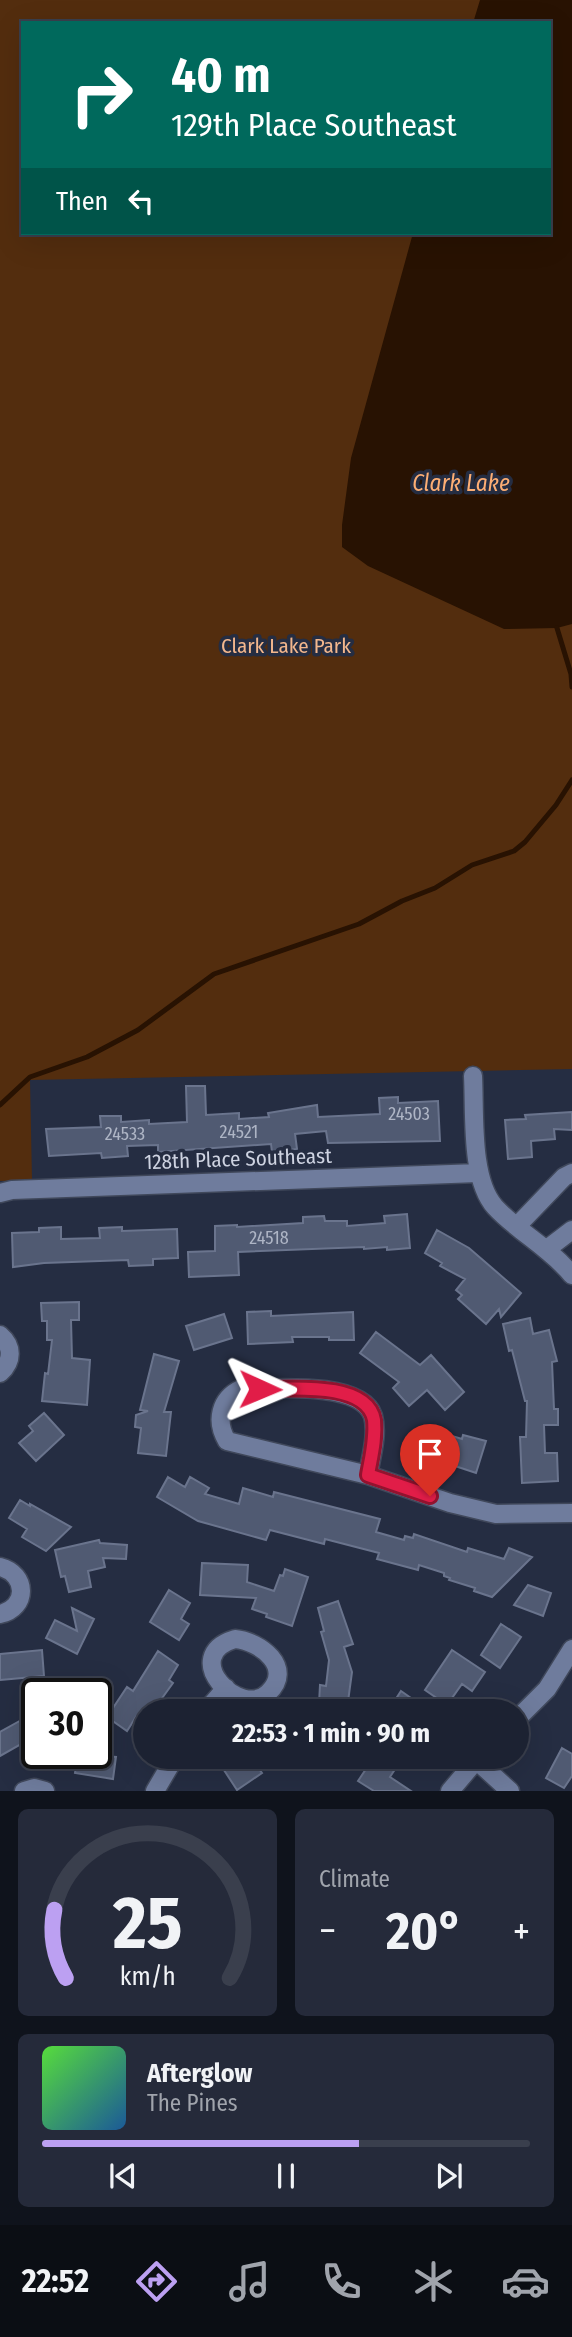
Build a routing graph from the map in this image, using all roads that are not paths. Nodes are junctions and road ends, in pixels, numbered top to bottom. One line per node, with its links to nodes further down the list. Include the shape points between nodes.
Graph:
1 (473, 1076): 2 (street)
2 (478, 1172): 4 (street, 128th Place Southeast); 5 (street, via 484,1191)
3 (572, 1173): 5 (street)
4 (0, 1193)
5 (517, 1226): 7 (street)
6 (572, 1230): 7 (street)
7 (547, 1249): 8 (street)
8 (572, 1275)
9 (0, 1335): 10 (street, via 10,1352)
10 (0, 1373)
11 (368, 1475): 11 (street, via 373,1418 367,1404 350,1395 325,1390 241,1389 222,1407 220,1426 227,1441); 12 (street, via 496,1514)
12 (572, 1513)
13 (0, 1567): 14 (street, via 15,1574 21,1587 17,1603)
14 (0, 1614)
15 (572, 1650): 18 (street, via 547,1689)
16 (226, 1688): 17 (street)
17 (216, 1699)
18 (529, 1707)
19 (168, 1769): 24 (street)
20 (468, 1769): 25 (street)
21 (488, 1769): 26 (street)
22 (24, 1791): 23 (street)
23 (45, 1791)
24 (155, 1791)
25 (450, 1791)
26 (510, 1791)

